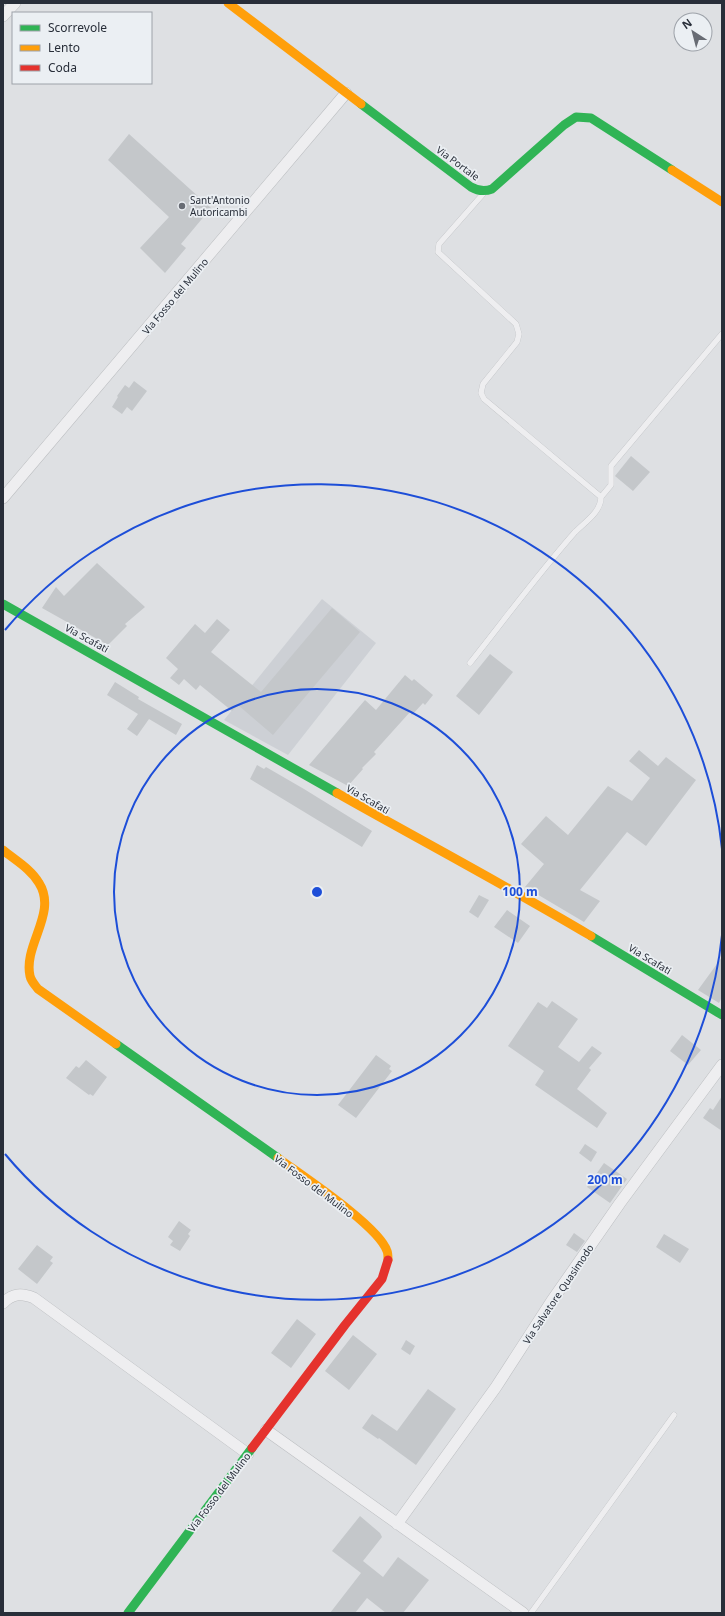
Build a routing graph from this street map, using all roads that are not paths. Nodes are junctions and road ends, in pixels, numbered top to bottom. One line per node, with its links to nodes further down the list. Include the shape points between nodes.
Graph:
1 (15, 3): 3 (street)
2 (228, 3): 4 (street, Via Portale)
3 (3, 16)
4 (346, 93): 5 (street, Via Portale, via 471,187); 9 (street, Via Fosso del Mulino)
5 (485, 192): 6 (street, Via Portale, via 499,184 576,117 591,118); 8 (lane, via 439,244 438,252 516,324 519,334 517,342 483,384 481,393 484,399)
6 (722, 202)
7 (722, 334): 8 (lane, via 611,466 611,485)
8 (601, 497): 11 (lane, via 597,511 563,547)
9 (3, 498)
10 (3, 604): 13 (street, Via Scafati, via 535,903)
11 (470, 663)
12 (3, 850): 17 (street, Via Fosso del Mulino, via 34,876 42,888 46,901 30,962 30,976 38,989 334,1198 375,1234 387,1250 388,1262 382,1279)
13 (722, 1014)
14 (722, 1066): 19 (street, Via Salvatore Quasimodo, via 616,1210 551,1302 496,1387)
15 (3, 1302): 18 (street, via 18,1294 34,1298)
16 (674, 1415): 22 (lane)
17 (266, 1430): 18 (street, Via Fosso del Mulino); 19 (street)
18 (248, 1454): 20 (street, Via Fosso del Mulino)
19 (397, 1524): 21 (street)
20 (128, 1613)
21 (523, 1613)
22 (531, 1613)

